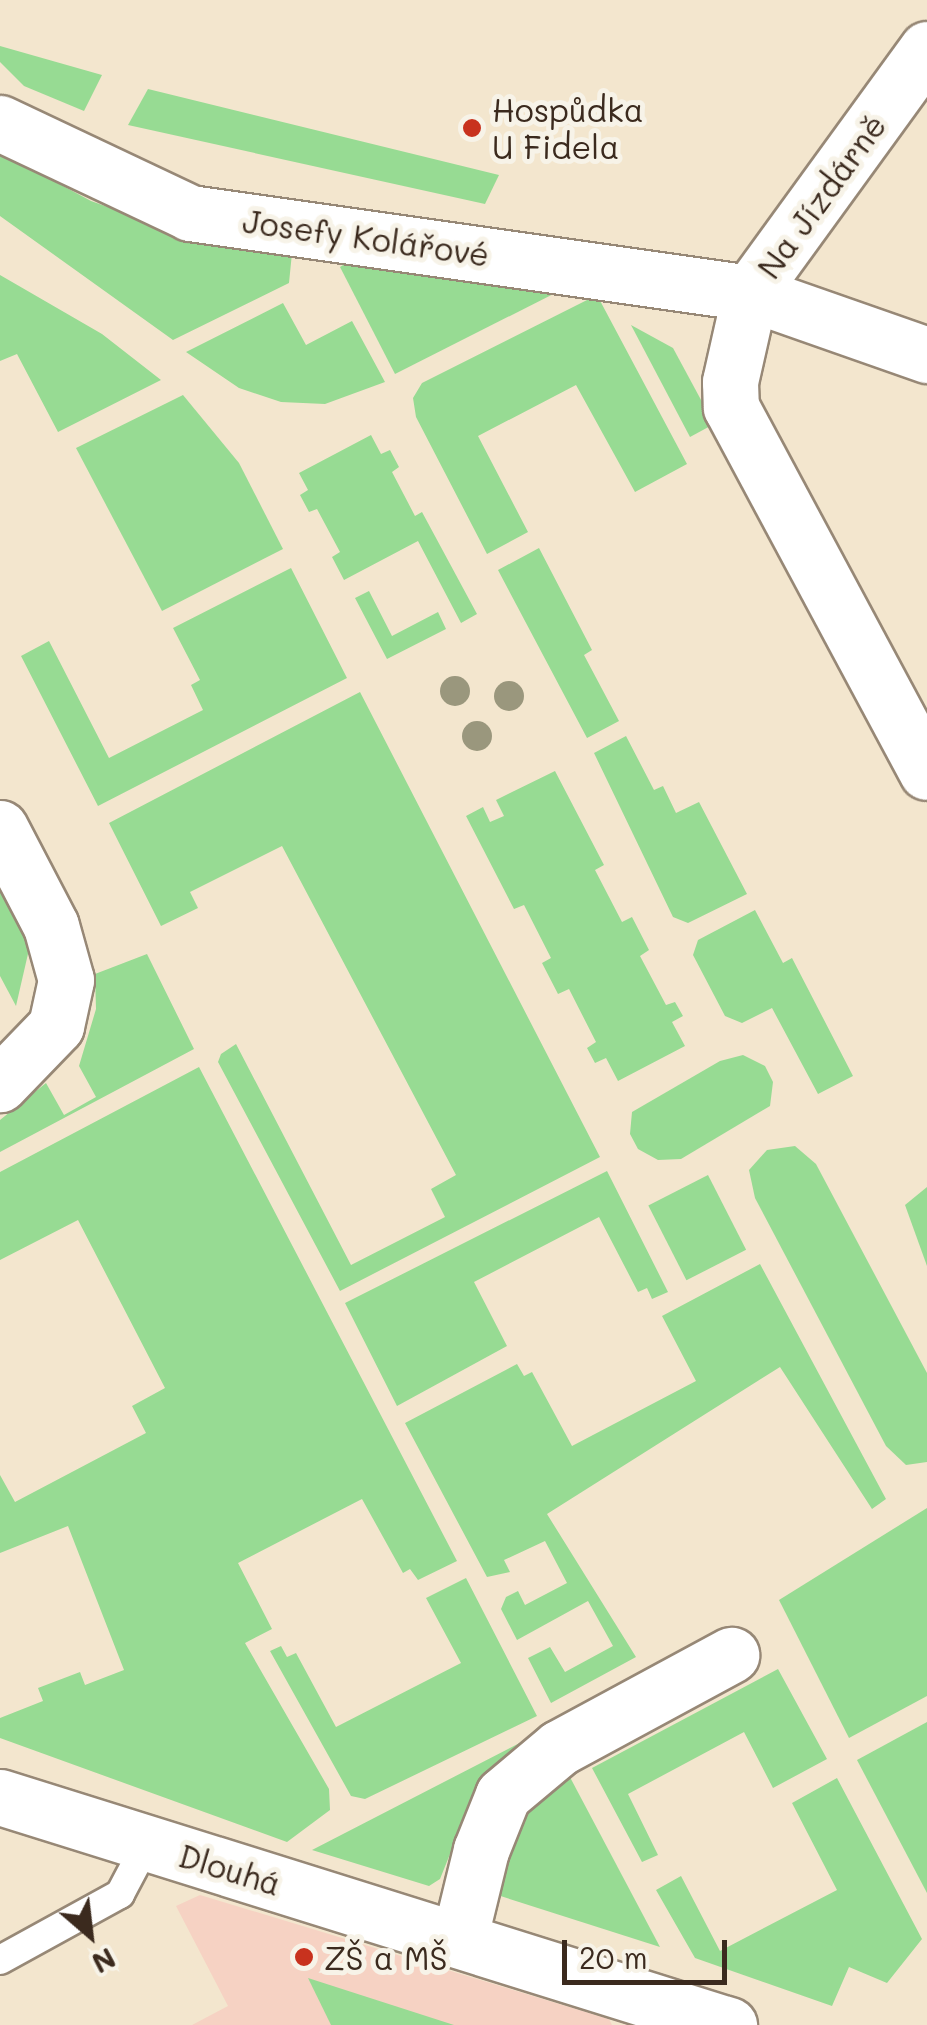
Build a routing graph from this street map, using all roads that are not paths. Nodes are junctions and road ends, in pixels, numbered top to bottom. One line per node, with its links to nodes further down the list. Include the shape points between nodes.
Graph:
1 (927, 50): 3 (street, Na Jízdárně)
2 (0, 123): 3 (street, Josefy Kolářové, via 190,213)
3 (750, 293): 4 (street, Josefy Kolářové); 5 (street, via 730,382 732,407)
4 (927, 355)
5 (927, 772)
6 (0, 828): 7 (street, via 52,926 66,980 56,1026)
7 (0, 1084)
8 (731, 1655): 11 (street, via 559,1748 503,1795 481,1850)
9 (0, 1797): 10 (street, Dlouhá)
10 (147, 1843): 11 (street, Dlouhá); 12 (lane, via 120,1894)
11 (460, 1940): 13 (street, Dlouhá)
12 (0, 1960)
13 (729, 2025)

